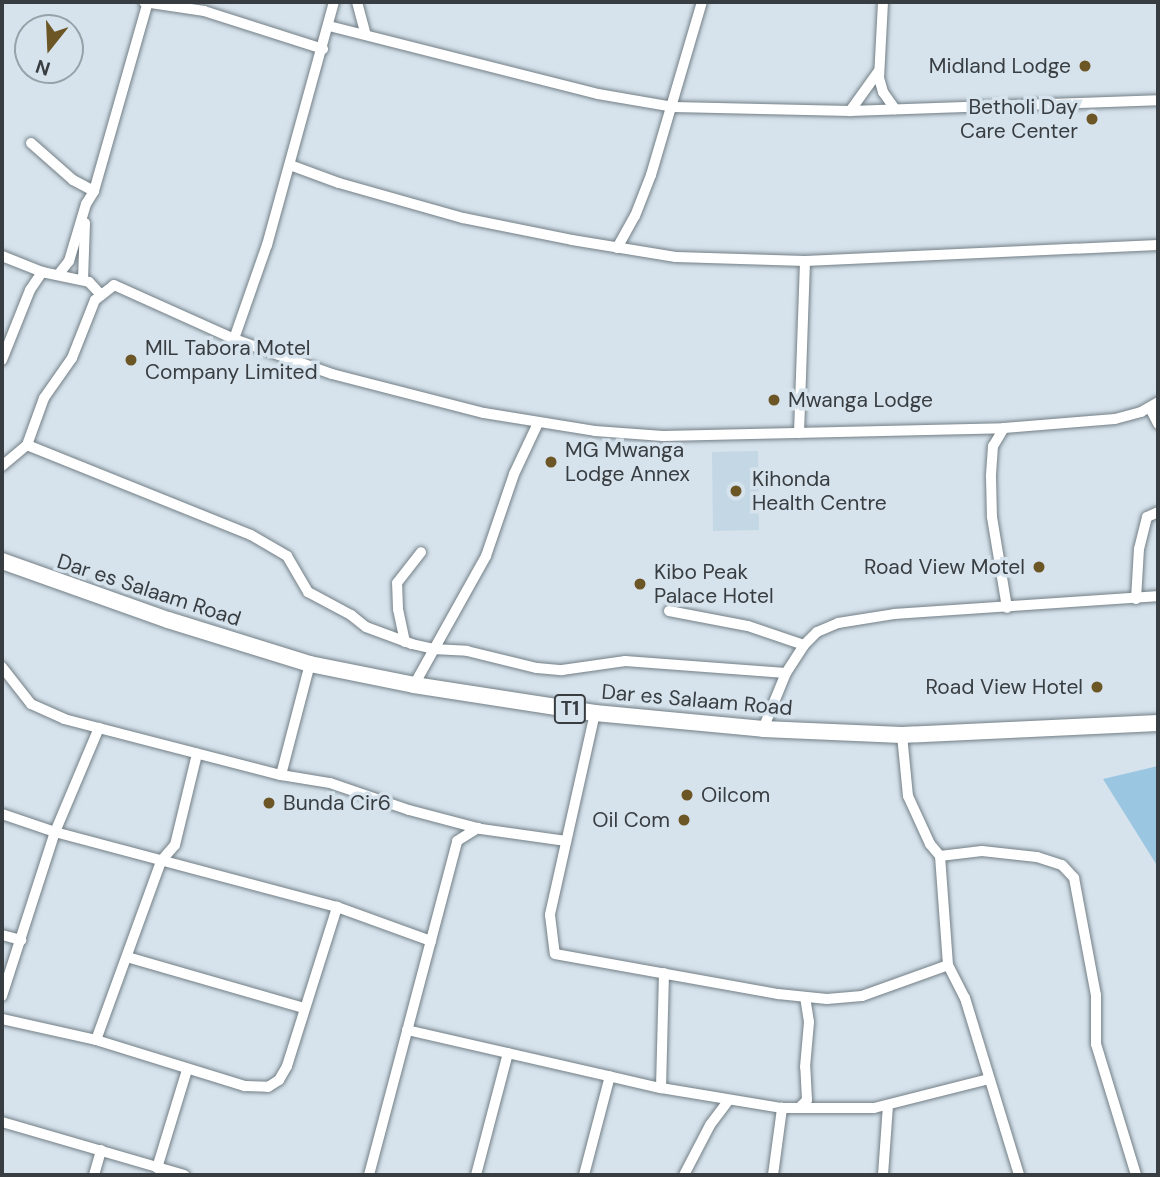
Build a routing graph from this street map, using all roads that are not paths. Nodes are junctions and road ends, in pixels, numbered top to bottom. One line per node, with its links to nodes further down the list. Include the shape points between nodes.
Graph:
1 (146, 2): 8 (street, via 204,11); 16 (street)
2 (334, 2): 6 (street)
3 (357, 2): 7 (street)
4 (702, 2): 11 (street)
5 (883, 2): 9 (street)
6 (329, 26): 7 (street); 8 (street)
7 (366, 35): 11 (street, via 598,94)
8 (323, 49): 15 (street)
9 (879, 72): 12 (street, via 883,92); 13 (street)
10 (1158, 100): 12 (street)
11 (673, 107): 13 (street); 19 (street, via 635,216)
12 (895, 108): 13 (street)
13 (850, 111)
14 (31, 143): 16 (street, via 73,180)
15 (290, 165): 19 (street, via 436,211); 26 (street)
16 (94, 191): 17 (street)
17 (86, 205): 23 (street, via 69,261); 24 (street)
18 (1158, 245): 21 (street)
19 (617, 248): 21 (street, via 676,257)
20 (2, 256): 22 (street)
21 (805, 261): 32 (street)
22 (42, 272): 23 (street); 27 (street)
23 (58, 275): 24 (street)
24 (83, 280): 25 (street)
25 (101, 295): 26 (street, via 114,285); 33 (street, via 72,358 44,398)
26 (234, 339): 29 (street, via 377,388)
27 (2, 360)
28 (1154, 405): 30 (street); 31 (street, via 1115,419)
29 (538, 423): 32 (street, via 644,436); 44 (street, via 514,474 486,556)
30 (1158, 424)
31 (1004, 428): 32 (street); 40 (street, via 993,446 991,490)
32 (799, 433)
33 (27, 445): 34 (street); 42 (street, via 251,535 288,556 308,592 366,627)
34 (2, 466)
35 (1158, 512): 39 (street, via 1147,517)
36 (421, 552): 42 (street, via 397,583)
37 (2, 561): 45 (highway, Dar es Salaam Road / T1)
38 (1158, 596): 39 (street)
39 (1136, 599): 40 (street)
40 (1007, 608): 43 (street, via 877,615 831,625)
41 (669, 611): 43 (street, via 748,626)
42 (405, 642): 44 (street)
43 (804, 645): 47 (street)
44 (433, 649): 47 (street, via 562,670 625,661); 49 (street)
45 (310, 664): 49 (highway, Dar es Salaam Road / T1); 57 (street)
46 (2, 667): 50 (street)
47 (786, 673): 54 (street)
48 (2, 682): 50 (street)
49 (414, 685): 51 (highway, Dar es Salaam Road / T1)
50 (16, 687): 53 (street, via 42,710)
51 (595, 713): 54 (highway, Dar es Salaam Road / T1); 61 (street)
52 (1158, 723): 55 (highway, Dar es Salaam Road / T1)
53 (99, 728): 56 (street); 60 (street)
54 (763, 730): 55 (highway, Dar es Salaam Road / T1)
55 (902, 735): 62 (street, via 908,796 930,845)
56 (197, 754): 57 (street); 63 (street, via 175,845)
57 (281, 775): 59 (street, via 330,783)
58 (2, 814): 60 (street)
59 (478, 828): 61 (street); 67 (street, via 457,842)
60 (55, 832): 63 (street); 66 (street)
61 (566, 841): 70 (street, via 550,915 555,954)
62 (940, 856): 69 (street); 98 (street, via 982,851 1037,857 1062,865 1074,878 1096,995 1096,1044)
63 (161, 861): 64 (street); 68 (street)
64 (337, 907): 67 (street); 73 (street)
65 (2, 934): 66 (street)
66 (21, 940): 71 (street)
67 (431, 941): 75 (street)
68 (127, 957): 73 (street); 76 (street)
69 (948, 965): 72 (street, via 862,996); 80 (street, via 965,998)
70 (664, 973): 72 (street); 81 (street)
71 (2, 996)
72 (805, 998): 85 (street, via 809,1022 807,1100)
73 (304, 1008): 78 (street, via 284,1072 268,1087 246,1086)
74 (2, 1019): 76 (street)
75 (407, 1030): 77 (street); 91 (street)
76 (96, 1040): 78 (street)
77 (508, 1053): 79 (street); 92 (street)
78 (187, 1070): 88 (street)
79 (610, 1076): 81 (street); 93 (street)
80 (989, 1079): 83 (street); 97 (street)
81 (661, 1088): 82 (street)
82 (728, 1101): 84 (street); 94 (street)
83 (888, 1106): 85 (street); 96 (street)
84 (782, 1108): 85 (street); 95 (street)
85 (799, 1108)
86 (2, 1122): 87 (street)
87 (101, 1150): 88 (street); 89 (street)
88 (157, 1168): 90 (street)
89 (94, 1175)
90 (184, 1175)
91 (369, 1175)
92 (476, 1175)
93 (584, 1175)
94 (684, 1175)
95 (773, 1175)
96 (883, 1175)
97 (1019, 1175)
98 (1136, 1175)

